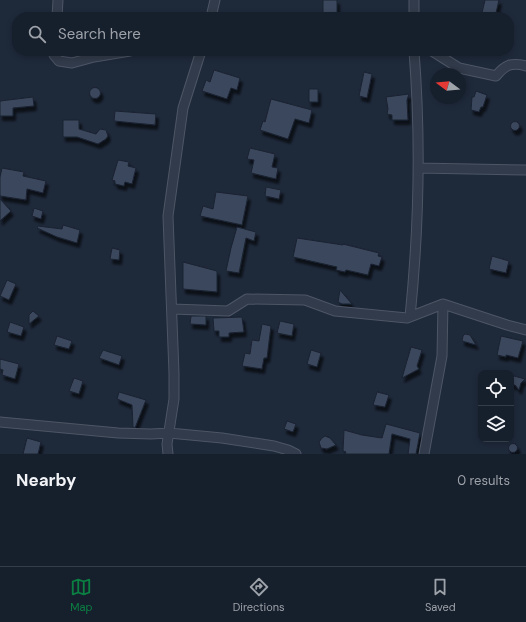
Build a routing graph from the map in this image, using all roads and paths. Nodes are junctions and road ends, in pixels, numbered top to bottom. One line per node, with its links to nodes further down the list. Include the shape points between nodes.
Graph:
1 (58, 0): 4 (street)
2 (215, 0): 5 (street)
3 (414, 0): 6 (street)
4 (57, 12)
5 (212, 12)
6 (414, 12)
7 (55, 56): 8 (street, via 59,61 72,63)
8 (100, 56)
9 (199, 56): 16 (street, via 183,108 168,216)
10 (414, 56): 13 (street)
11 (440, 56): 12 (street, via 459,68 496,76 503,67 517,64)
12 (526, 66)
13 (418, 168): 14 (street); 17 (street, via 417,235)
14 (526, 170)
15 (443, 304): 17 (street); 18 (street); 23 (street, via 442,356)
16 (172, 309): 17 (street, via 228,311 247,299 305,300 335,311); 20 (street, via 174,399)
17 (410, 317)
18 (526, 330)
19 (0, 422): 20 (street, via 118,433)
20 (169, 433): 21 (street); 22 (street, via 274,446)
21 (168, 454)
22 (296, 454)
23 (424, 454)

